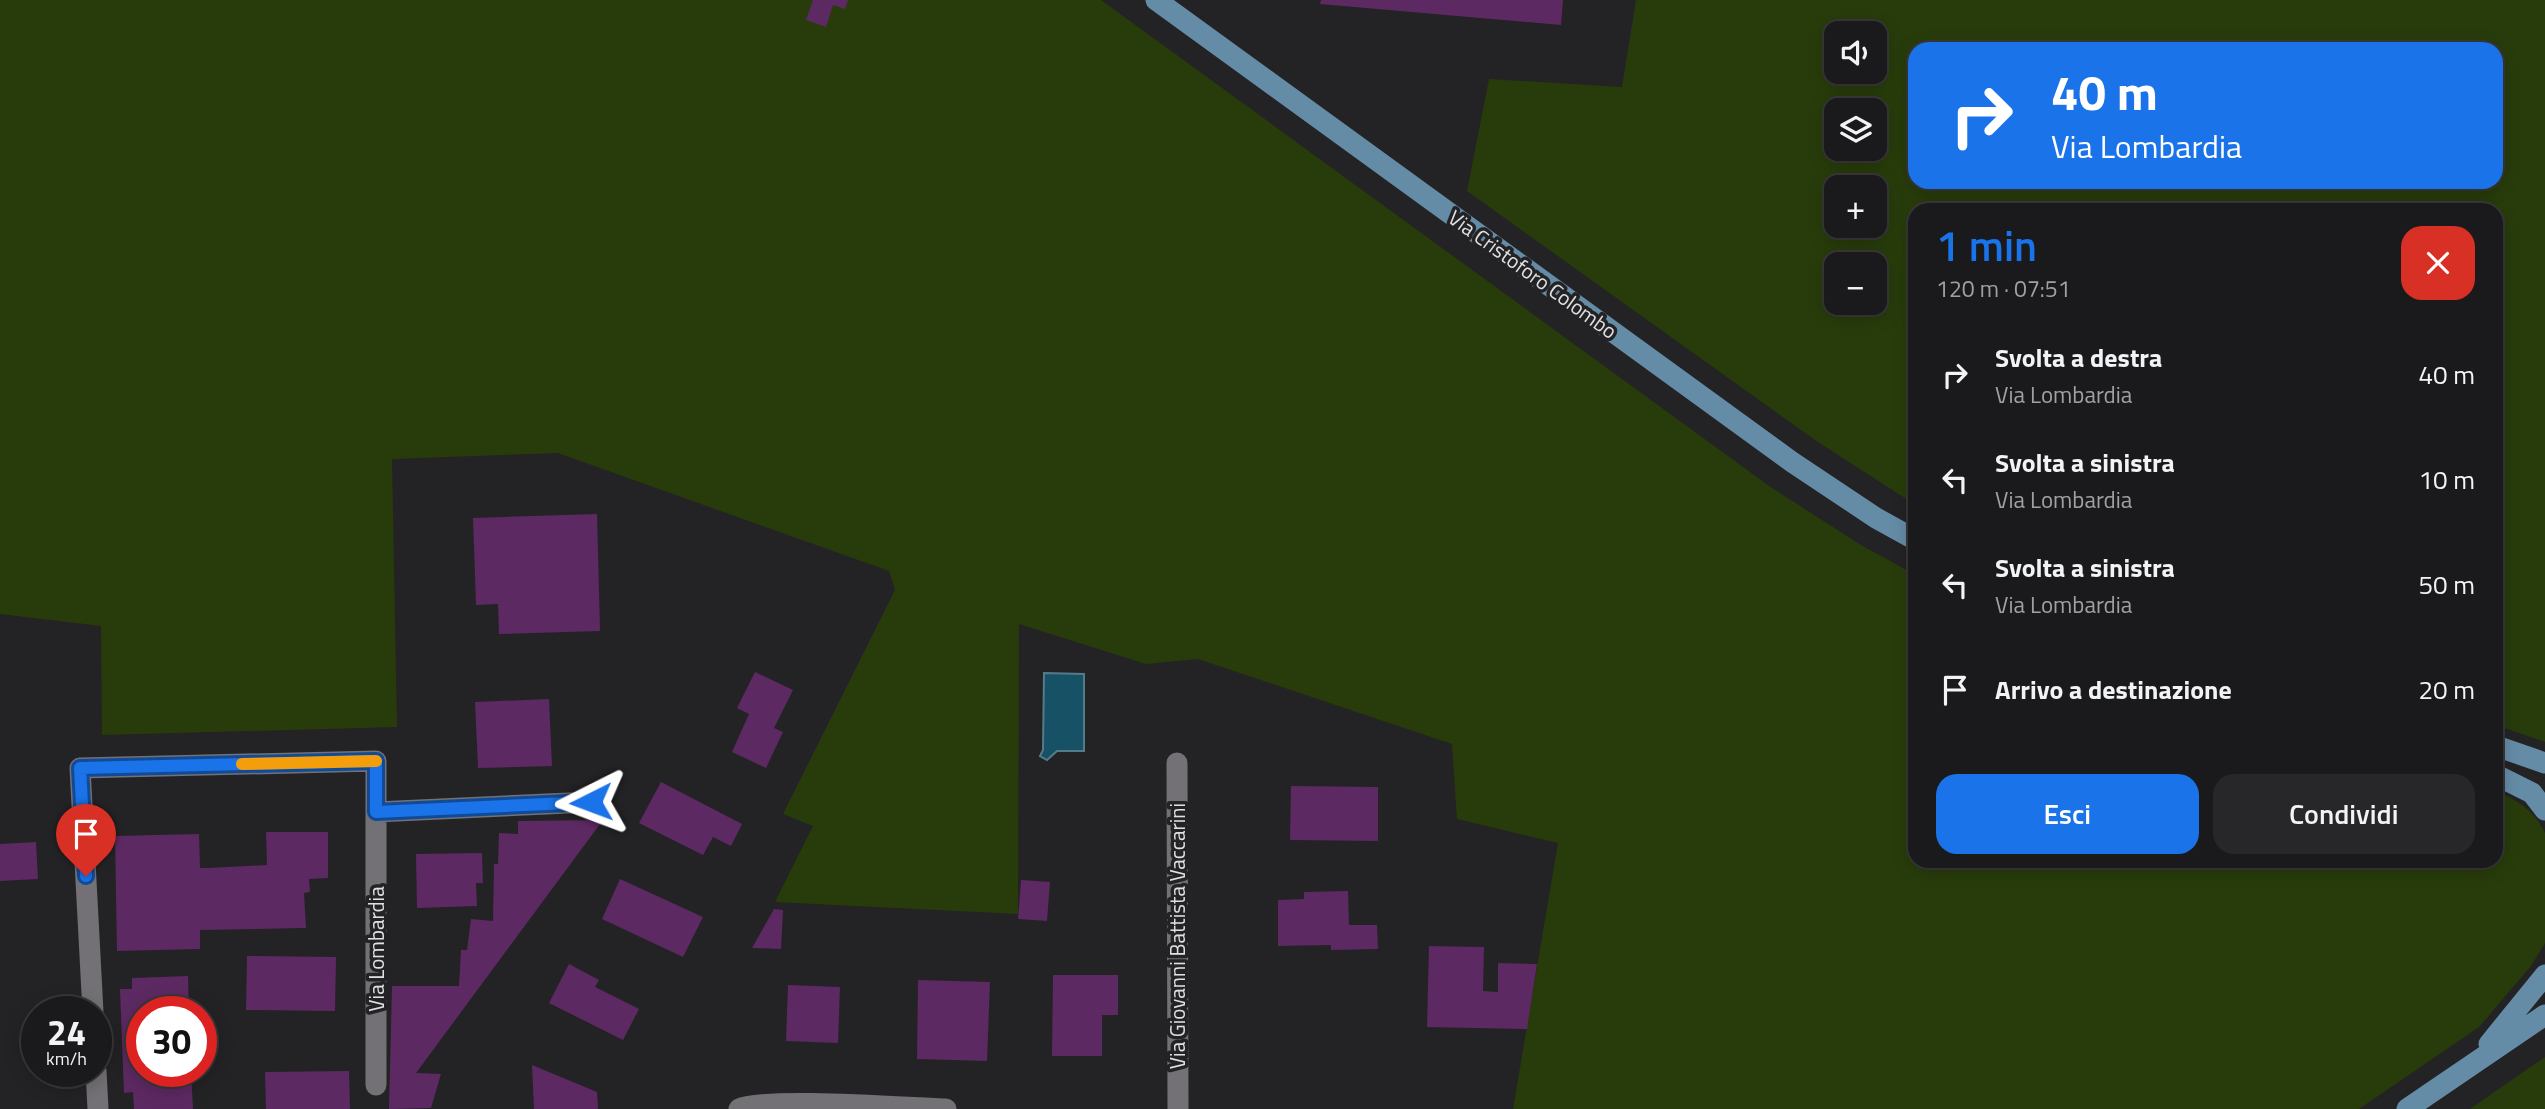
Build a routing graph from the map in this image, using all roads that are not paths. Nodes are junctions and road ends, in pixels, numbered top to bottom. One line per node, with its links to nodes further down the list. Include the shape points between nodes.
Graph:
1 (1156, 0): 2 (main road, Via Cristoforo Colombo, via 1792,462)
2 (1908, 536)
3 (2503, 749): 5 (main road)
4 (1177, 763): 19 (street, Via Giovanni Battista Vaccarini)
5 (2545, 763)
6 (2503, 778): 8 (main road, via 2532,793)
7 (591, 802): 9 (street)
8 (2545, 810)
9 (376, 812): 11 (street, Via Lombardia, via 376,761 80,768); 14 (street, Via Lombardia)
10 (2545, 975): 13 (main road)
11 (92, 996)
12 (2545, 1015): 13 (main road)
13 (2471, 1064): 20 (main road)
14 (376, 1085)
15 (97, 1087): 16 (street)
16 (98, 1109)
17 (739, 1109): 18 (street, via 777,1104)
18 (946, 1109)
19 (1178, 1109)
20 (2407, 1109)

